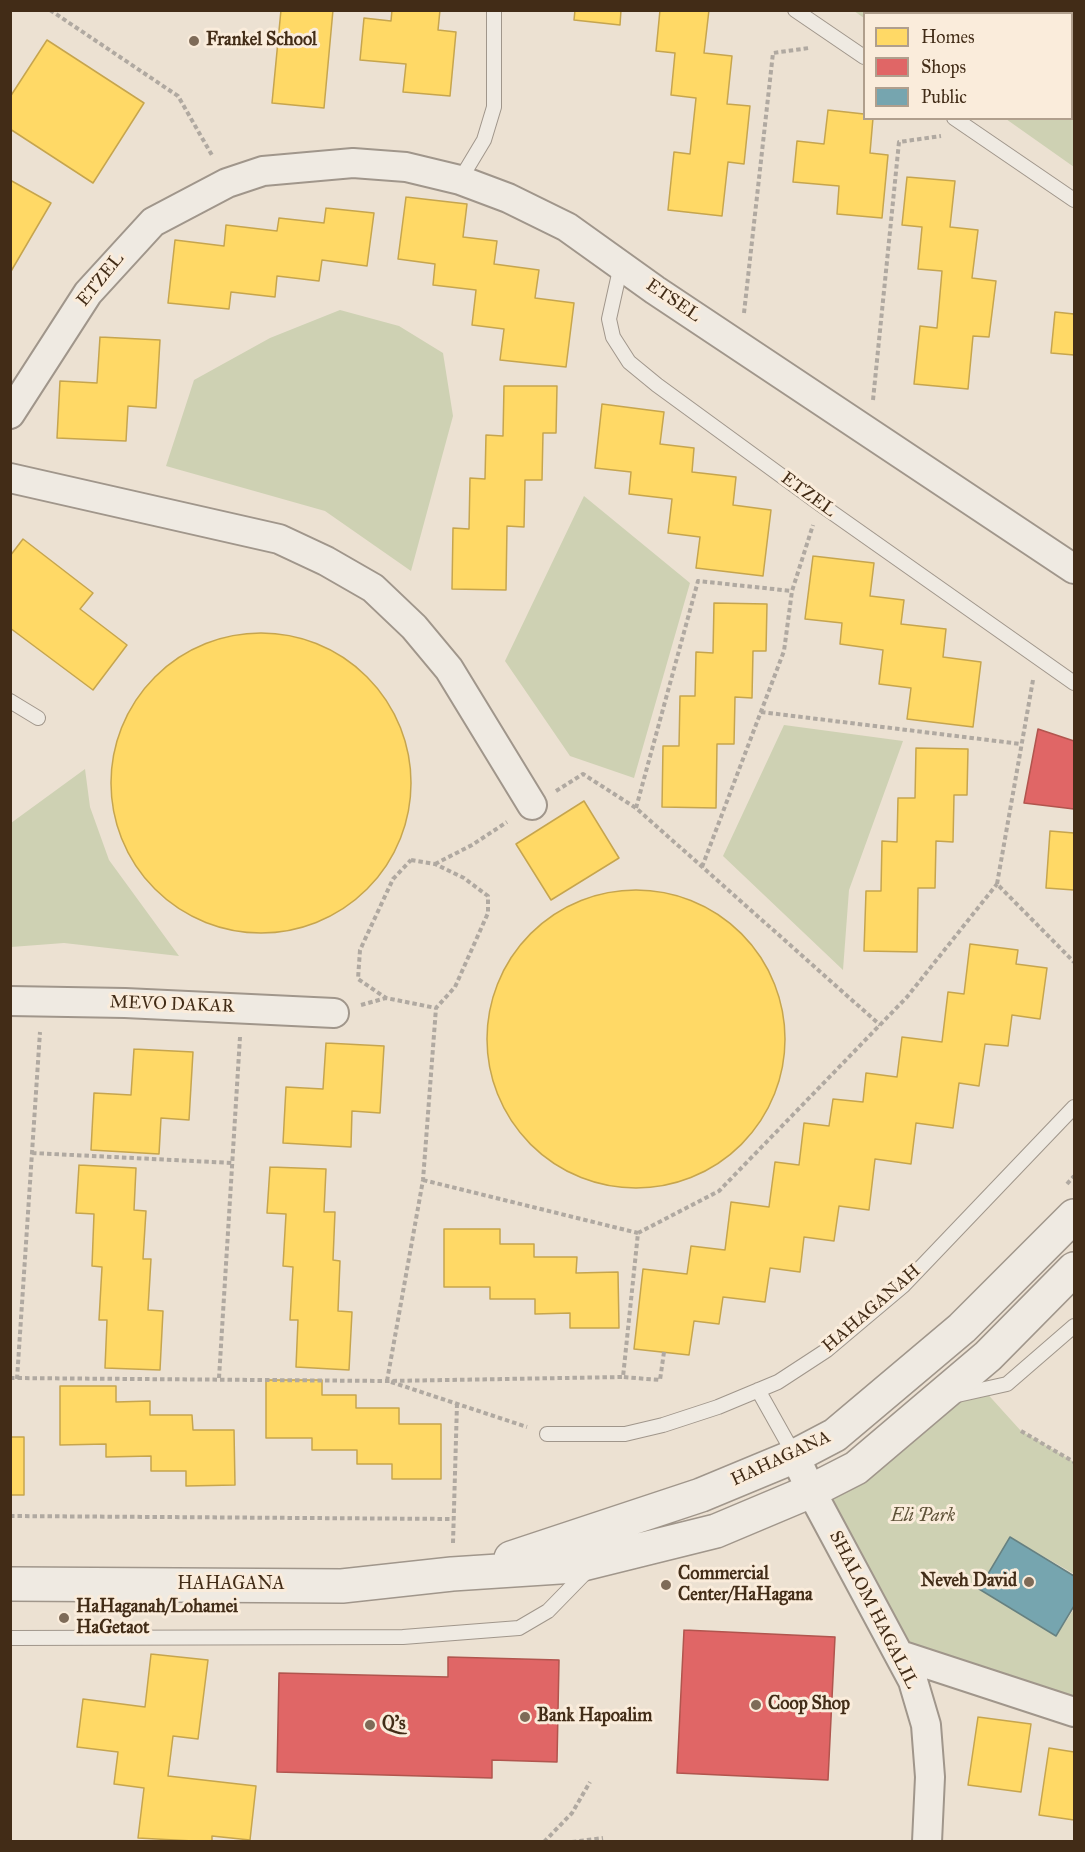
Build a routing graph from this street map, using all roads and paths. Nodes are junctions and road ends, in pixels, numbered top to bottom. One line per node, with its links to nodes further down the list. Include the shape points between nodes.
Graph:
1 (50, 10): 9 (path, via 178,96)
2 (495, 10): 8 (lane, via 494,107 484,140)
3 (795, 10): 4 (lane)
4 (844, 44): 5 (lane); 12 (path, via 773,53)
5 (863, 56)
6 (957, 120): 7 (lane)
7 (974, 132): 10 (lane); 14 (path, via 899,142)
8 (460, 180): 9 (street, ETSEL, via 406,167 352,163 263,171); 11 (street, ETSEL, via 567,227)
9 (227, 183): 13 (street, ETZEL, via 153,222 118,258 88,293)
10 (1074, 200)
11 (621, 265): 12 (street, ETSEL); 16 (lane, ETZEL, via 609,319 613,337 629,362)
12 (741, 347): 14 (street, ETSEL)
13 (10, 414)
14 (870, 434): 17 (street, ETSEL)
15 (10, 478): 25 (street, via 279,539 373,588 414,627 449,669)
16 (820, 504): 18 (path); 19 (lane, ETZEL)
17 (1074, 569)
18 (792, 591): 22 (path, via 784,651); 26 (path, via 698,581)
19 (1037, 656): 20 (lane, ETZEL); 24 (path)
20 (1074, 683)
21 (10, 701): 23 (lane)
22 (761, 712): 24 (path); 28 (path)
23 (39, 718)
24 (1021, 744): 29 (path)
25 (532, 805): 26 (path, via 582,774); 27 (path)
26 (636, 808): 28 (path)
27 (435, 864): 34 (path, via 464,878 488,896 488,913 455,987); 34 (path, via 411,860 393,879 360,950 358,979 386,998)
28 (702, 867): 36 (path)
29 (997, 884): 30 (path); 36 (path)
30 (1074, 962)
31 (10, 1001): 32 (street, MEVO DAKAR)
32 (42, 1001): 33 (street, MEVO DAKAR); 38 (path)
33 (242, 1008): 35 (street, MEVO DAKAR); 39 (path)
34 (436, 1008): 41 (path)
35 (334, 1013)
36 (880, 1025): 44 (path, via 719,1191)
37 (1074, 1107): 53 (lane, HAHAGANAH, via 871,1315 827,1350 778,1382)
38 (32, 1153): 39 (path); 50 (path)
39 (232, 1163): 51 (path)
40 (1074, 1176): 42 (path)
41 (423, 1180): 44 (path); 52 (path)
42 (1066, 1185)
43 (1074, 1216): 58 (street, HAHAGANA, via 962,1328 886,1394 835,1435)
44 (638, 1233): 48 (path)
45 (1074, 1269): 54 (street, HAHAGANA, via 988,1356)
46 (1074, 1326): 54 (lane, via 1007,1384)
47 (663, 1352): 48 (path, via 660,1380)
48 (623, 1377): 52 (path)
49 (10, 1378): 50 (path)
50 (17, 1378): 51 (path)
51 (219, 1378): 52 (path)
52 (387, 1381): 55 (path)
53 (758, 1390): 57 (lane, HAHAGANAH, via 663,1425 626,1434); 58 (lane)
54 (937, 1400): 60 (street, HAHAGANA, via 856,1468)
55 (457, 1404): 57 (path); 61 (path, via 453,1520)
56 (1021, 1431): 59 (path)
57 (547, 1434)
58 (795, 1456): 60 (street, SHALOM HAGALIL); 63 (street, HAHAGANA, via 701,1495)
59 (1074, 1462)
60 (811, 1491): 62 (street, HAHAGANA, via 716,1531); 66 (street, SHALOM HAGALIL)
61 (10, 1516)
62 (598, 1560): 63 (street, HAHAGANA, via 575,1566); 65 (lane, via 548,1611 519,1628 403,1637)
63 (452, 1574): 64 (street, HAHAGANA, via 342,1586)
64 (10, 1584)
65 (10, 1638)
66 (900, 1655): 67 (street); 72 (street, SHALOM HAGALIL, via 913,1681 926,1725 930,1777)
67 (1074, 1712)
68 (590, 1782): 70 (path, via 572,1813)
69 (603, 1838): 71 (path)
70 (544, 1842)
71 (572, 1842)
72 (927, 1842)

